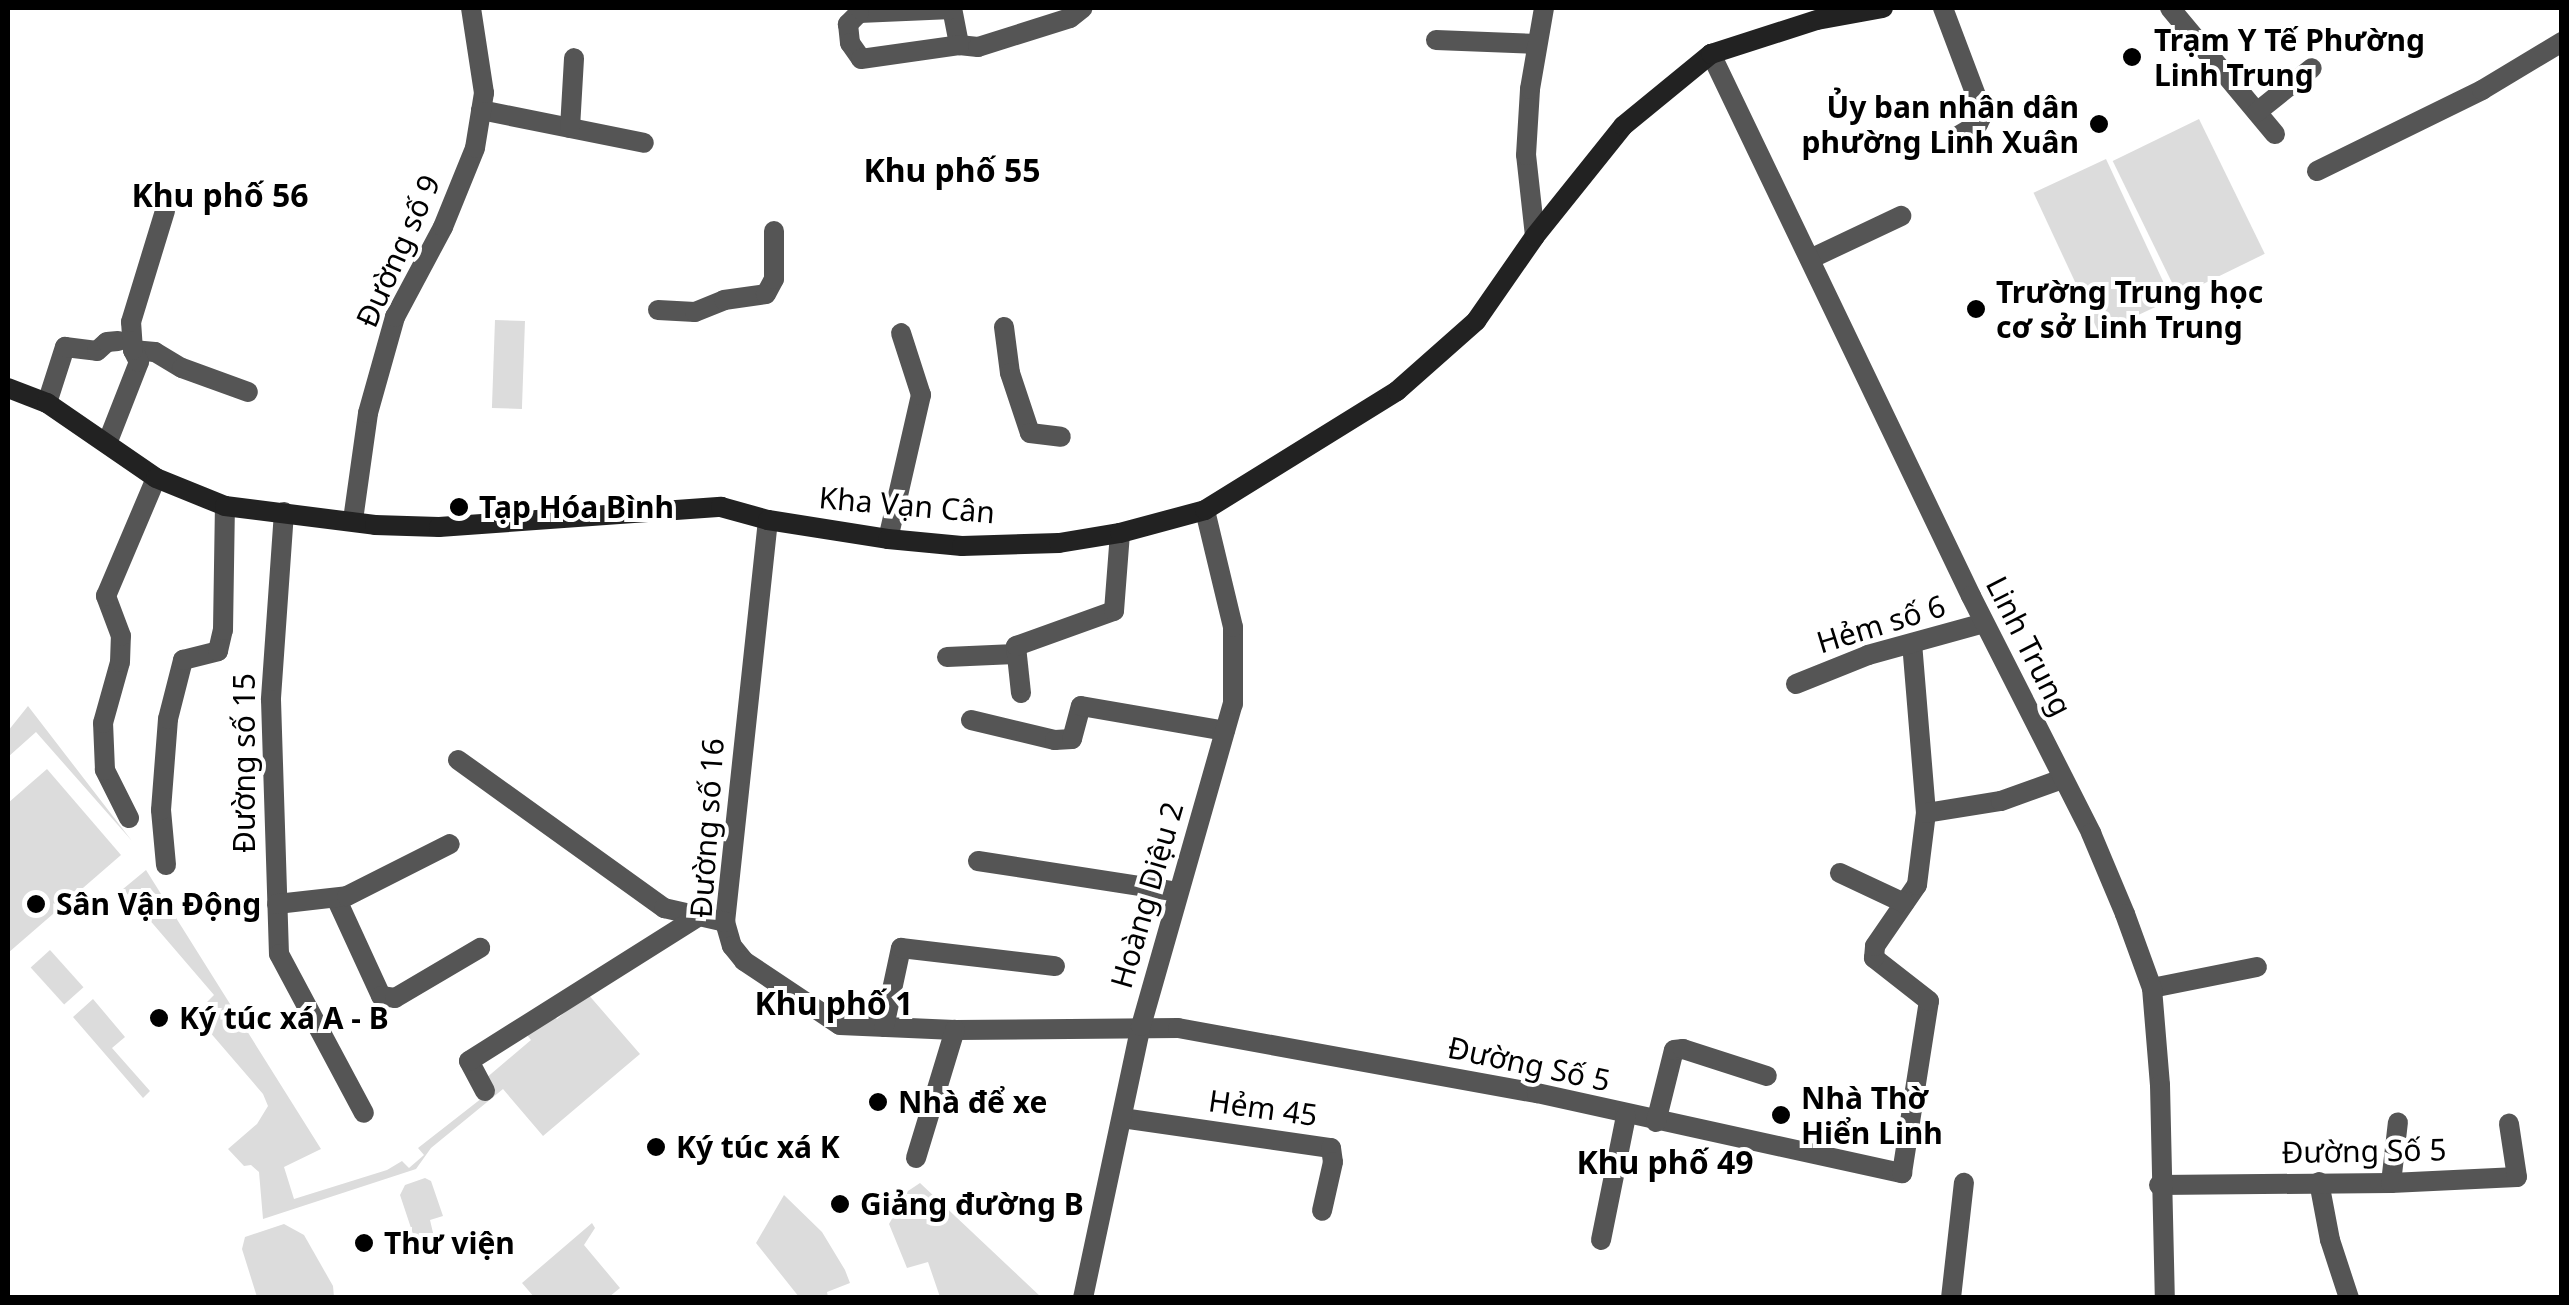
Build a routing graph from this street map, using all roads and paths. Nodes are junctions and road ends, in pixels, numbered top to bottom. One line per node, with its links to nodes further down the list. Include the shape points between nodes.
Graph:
1 (471, 8): 15 (street, Đường số 9)
2 (952, 8): 11 (street); 11 (street, via 859,13 848,24 850,43 862,59)
3 (1083, 8): 11 (street, via 978,46)
4 (1544, 8): 10 (street)
5 (1883, 8): 12 (main road, Kha Vạn Cân, via 1817,20)
6 (1943, 8): 19 (street, via 1982,114)
7 (2170, 8): 16 (street)
8 (1436, 40): 10 (street)
9 (2562, 42): 21 (street, via 2482,90)
10 (1537, 44): 25 (street, via 1526,155)
11 (959, 45)
12 (1711, 54): 25 (main road, Kha Vạn Cân, via 1623,126); 26 (street, Linh Trung)
13 (574, 58): 17 (street)
14 (2312, 68): 16 (street)
15 (481, 110): 17 (street); 40 (street, Đường số 9, via 470,164 395,318 368,412)
16 (2257, 112): 18 (street)
17 (570, 128): 20 (street)
18 (2275, 134)
19 (1956, 137)
20 (644, 142)
21 (2317, 171)
22 (165, 211): 30 (street)
23 (1901, 216): 26 (street)
24 (774, 231): 27 (street, via 774,279 766,294 695,312)
25 (1535, 236): 38 (main road, Kha Vạn Cân, via 1476,321 1397,391)
26 (1810, 259): 44 (street, Linh Trung)
27 (658, 310)
28 (1004, 326): 34 (street, via 1010,373 1030,433)
29 (901, 332): 43 (street, via 921,396)
30 (125, 346): 32 (street, via 156,352); 33 (street, via 106,342 97,352 65,346); 35 (street, via 139,362)
31 (8, 388): 33 (main road, Kha Vạn Cân)
32 (248, 392)
33 (47, 402): 35 (main road, Kha Vạn Cân)
34 (1061, 437)
35 (108, 441): 36 (main road, Kha Vạn Cân)
36 (156, 478): 37 (main road, Kha Vạn Cân); 55 (street, via 106,596 122,636 103,723 105,770)
37 (225, 506): 39 (main road, Kha Vạn Cân); 58 (street, via 218,651 183,660 168,720 160,810)
38 (1205, 510): 42 (main road, Kha Vạn Cân); 51 (street, Hoàng Diệu 2, via 1233,627 1233,704)
39 (284, 512): 40 (main road, Kha Vạn Cân); 63 (street, Đường số 15, via 271,700)
40 (353, 520): 41 (main road, Kha Vạn Cân, via 439,528 693,507)
41 (768, 520): 43 (main road, Kha Vạn Cân); 65 (street, Đường số 16)
42 (1120, 533): 43 (main road, Kha Vạn Cân, via 1060,543 962,546); 46 (street, via 1108,617 1023,642)
43 (888, 539)
44 (1984, 623): 45 (street, Hẻm số 6); 53 (street, Linh Trung)
45 (1912, 644): 48 (street, Hẻm số 6); 54 (street)
46 (1015, 654): 47 (street); 49 (street)
47 (947, 657)
48 (1796, 684)
49 (1021, 693)
50 (971, 720): 51 (street, via 1072,739 1081,706)
51 (1226, 731): 60 (street, Hoàng Diệu 2)
52 (458, 760): 64 (street, via 664,908)
53 (2062, 779): 54 (street, via 2001,801); 69 (street, Linh Trung, via 2091,833)
54 (1926, 813): 62 (street, via 1916,885)
55 (129, 818)
56 (450, 844): 61 (street)
57 (978, 861): 60 (street)
58 (166, 865)
59 (1840, 873): 62 (street)
60 (1178, 892): 70 (street, Hoàng Diệu 2)
61 (336, 898): 63 (street); 66 (street, via 381,996 394,998)
62 (1904, 903): 78 (street, Đường Số 5, via 1874,946 1874,958 1929,1001 1902,1173)
63 (277, 904): 75 (street, Đường số 15, via 278,954)
64 (699, 916): 65 (street); 74 (street, via 469,1061)
65 (725, 922): 71 (street, Đường số 16, via 744,961 789,994 840,1025)
66 (480, 948)
67 (1056, 966): 71 (street, via 901,948)
68 (2257, 967): 69 (street)
69 (2152, 988): 85 (street, Linh Trung)
70 (1141, 1026): 72 (street, Đường số 16); 76 (street, Đường Số 5, via 1518,1090); 77 (street, Hoàng Diệu 2)
71 (884, 1027): 72 (street, Đường số 16)
72 (954, 1030): 81 (street)
73 (1766, 1076): 78 (street, via 1674,1050)
74 (485, 1090)
75 (364, 1113)
76 (1626, 1116): 78 (street, Đường Số 5); 87 (street)
77 (1122, 1118): 86 (street, Hẻm 45, via 1332,1148); 88 (street, Hoàng Diệu 2)
78 (1656, 1122)
79 (2398, 1122): 84 (street)
80 (2509, 1124): 84 (street, Đường Số 5, via 2516,1176)
81 (916, 1158)
82 (2320, 1182): 84 (street, Đường Số 5); 85 (street, Đường Số 5); 91 (street)
83 (1964, 1183): 89 (street)
84 (2391, 1183)
85 (2160, 1185): 90 (street, Linh Trung)
86 (1322, 1211)
87 (1601, 1240)
88 (1083, 1298)
89 (1951, 1298)
90 (2165, 1298)
91 (2350, 1298)

